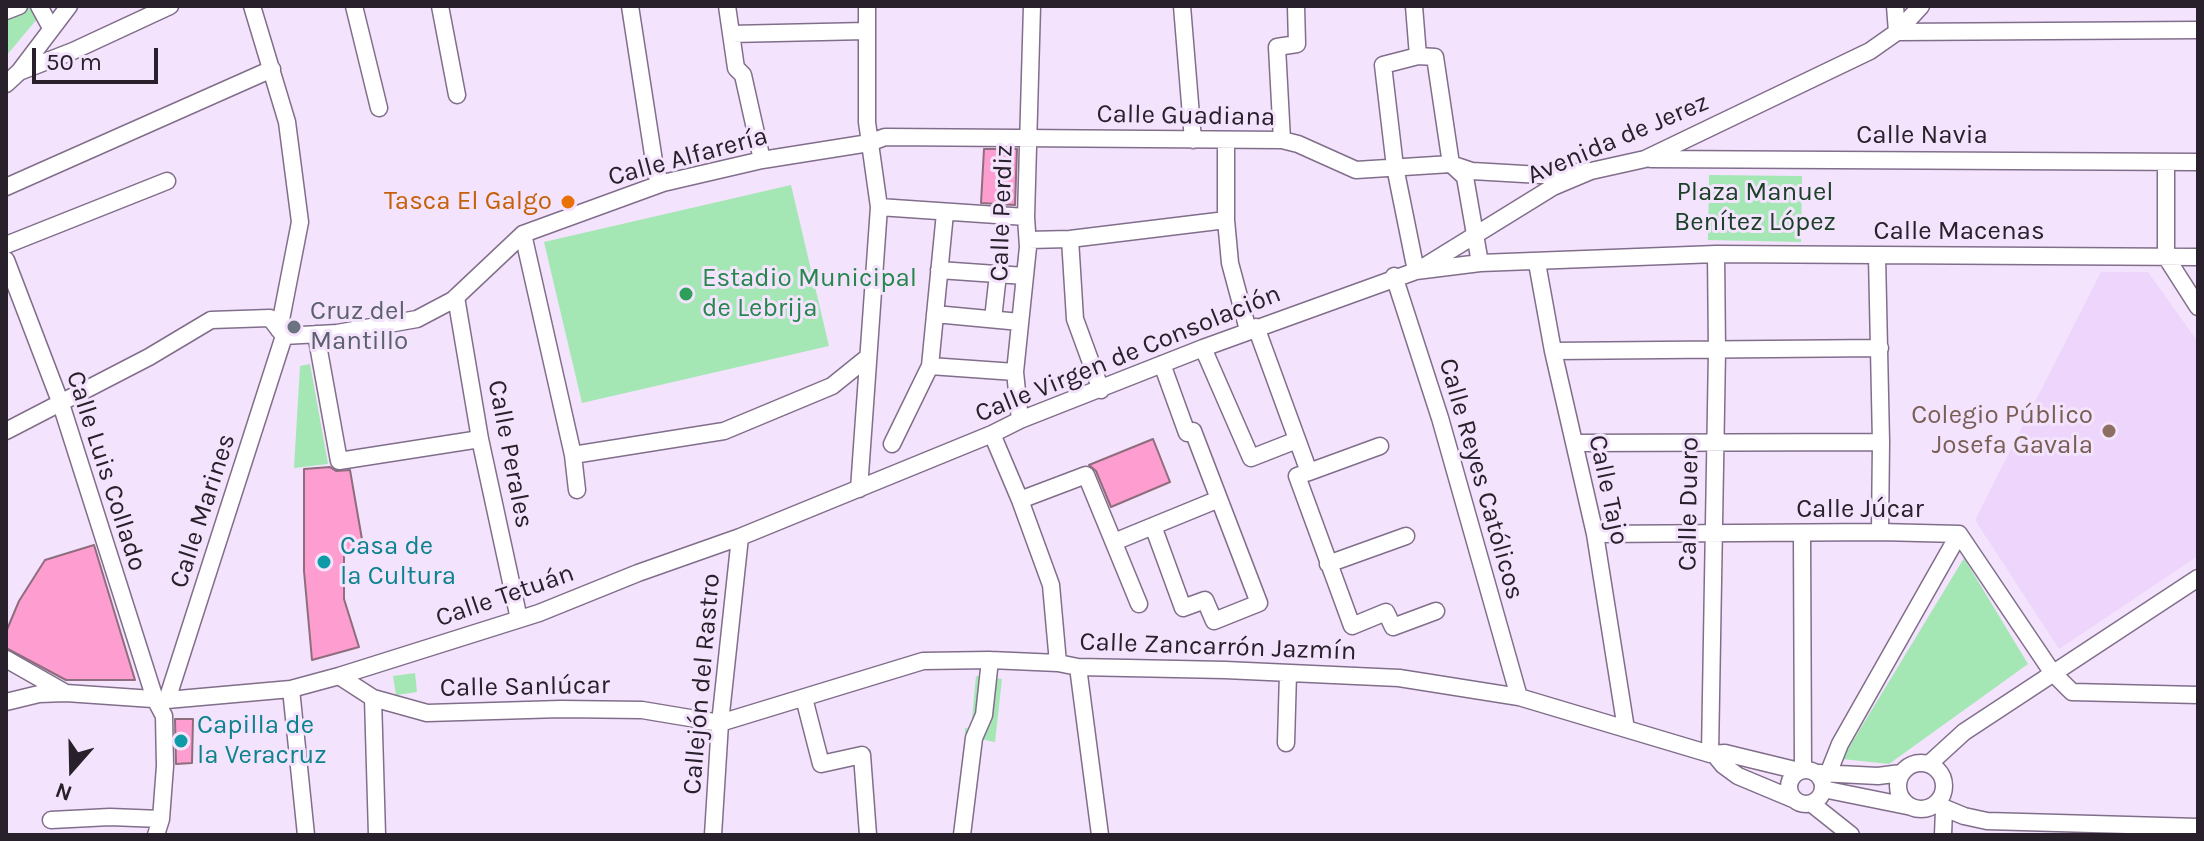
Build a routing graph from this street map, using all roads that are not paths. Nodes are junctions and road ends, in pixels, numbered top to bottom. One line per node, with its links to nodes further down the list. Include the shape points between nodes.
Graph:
1 (19, 6): 17 (street)
2 (39, 6): 18 (street)
3 (69, 6): 18 (street)
4 (170, 6): 25 (street)
5 (252, 6): 24 (street, Calle Marines)
6 (354, 6): 28 (street)
7 (440, 6): 27 (street)
8 (630, 6): 42 (street, via 656,174)
9 (727, 6): 22 (street)
10 (867, 6): 20 (street)
11 (1032, 6): 29 (street, Calle Perdiz)
12 (1182, 6): 30 (street)
13 (1296, 6): 31 (street, via 1297,44 1277,47)
14 (1414, 6): 23 (street)
15 (1895, 6): 21 (street)
16 (1921, 6): 21 (street, Avenida de Jerez)
17 (6, 11)
18 (51, 28): 25 (street)
19 (2198, 30): 21 (street)
20 (866, 31): 22 (street); 33 (street)
21 (1897, 32): 34 (street, Avenida de Jerez, via 1870,51)
22 (731, 34): 35 (street)
23 (1418, 56): 38 (street, via 1435,57); 39 (street, via 1383,65)
24 (272, 69): 43 (street); 71 (street, Calle Marines, via 287,122 300,222)
25 (19, 72): 26 (street)
26 (6, 84)
27 (457, 95)
28 (379, 108)
29 (1029, 137): 30 (street, Calle Guadiana); 33 (street, Calle Guadiana, via 885,137); 46 (street, Calle Perdiz)
30 (1193, 140): 32 (street, Calle Guadiana)
31 (1282, 140): 32 (street, Calle Guadiana); 39 (street, Calle Guadiana, via 1356,170)
32 (1226, 141): 47 (street)
33 (869, 143): 35 (street, Calle Alfarería); 44 (street)
34 (1645, 159): 36 (street, Calle Navia); 40 (street, Avenida de Jerez)
35 (762, 160): 42 (street, Calle Alfarería)
36 (2166, 162): 37 (street, Calle Navia); 55 (street)
37 (2198, 162)
38 (1451, 164): 39 (street, Calle Guadiana); 40 (street, Calle Guadiana, via 1472,171 1541,175); 49 (street, via 1465,177)
39 (1395, 167): 61 (street)
40 (1591, 171): 49 (street, Avenida de Jerez, via 1553,187)
41 (167, 181): 52 (street)
42 (663, 183): 48 (street, Calle Alfarería)
43 (6, 187)
44 (879, 207): 45 (street); 77 (street)
45 (945, 213): 46 (street); 60 (street)
46 (1026, 217): 51 (street, Calle Perdiz)
47 (1226, 220): 50 (street); 70 (street, via 1230,263)
48 (523, 234): 65 (street); 93 (street)
49 (1475, 237): 58 (street); 61 (street, Avenida de Jerez)
50 (1070, 239): 51 (street); 81 (street, via 1075,319)
51 (1028, 240): 63 (street, Calle Perdiz)
52 (6, 245)
53 (1716, 254): 54 (street, Calle Macenas); 59 (street, Calle Macenas); 76 (street, Calle Duero)
54 (1877, 256): 55 (street, Calle Macenas); 74 (street)
55 (2166, 257): 56 (street, Calle Macenas); 66 (street)
56 (2198, 257)
57 (6, 260): 82 (street, Calle Luis Collado)
58 (1480, 263): 59 (street, Calle Macenas); 61 (street, Calle Macenas)
59 (1537, 263): 75 (street, Calle Tajo)
60 (939, 270): 62 (street); 67 (street)
61 (1416, 271): 64 (street, Calle Virgen de Consolación)
62 (998, 274): 63 (street); 68 (street)
63 (1025, 276): 69 (street, Calle Perdiz)
64 (1394, 276): 70 (street, Calle Virgen de Consolación); 123 (street, Calle Reyes Católicos)
65 (456, 297): 72 (street, via 417,319); 86 (street, Calle Perales)
66 (2198, 307)
67 (935, 314): 68 (street); 79 (street)
68 (993, 319): 69 (street)
69 (1020, 322): 80 (street, Calle Perdiz)
70 (1252, 329): 73 (street, Calle Virgen de Consolación); 87 (street)
71 (282, 333): 72 (street); 82 (street, via 270,318 211,320); 126 (street, Calle Marines)
72 (316, 334): 86 (street, via 339,461)
73 (1203, 348): 78 (street, Calle Virgen de Consolación); 87 (street, via 1251,458)
74 (1880, 348): 76 (street); 88 (street)
75 (1553, 351): 76 (street); 89 (street, Calle Tajo)
76 (1717, 351): 90 (street, Calle Duero)
77 (868, 357): 93 (street, via 832,386 724,431); 95 (street)
78 (1162, 364): 81 (street, Calle Virgen de Consolación); 97 (street)
79 (930, 366): 80 (street); 91 (street)
80 (1015, 372): 83 (street, Calle Perdiz)
81 (1101, 390): 83 (street, Calle Virgen de Consolación)
82 (61, 404): 84 (street); 126 (street, Calle Luis Collado)
83 (1020, 420): 85 (street, Calle Virgen de Consolación)
84 (6, 431)
85 (992, 434): 95 (street, Calle Virgen de Consolación); 98 (street)
86 (480, 439): 112 (street, Calle Perales)
87 (1297, 440): 94 (street)
88 (1881, 442): 90 (street); 100 (street)
89 (1574, 443): 90 (street); 101 (street, Calle Tajo)
90 (1713, 443): 104 (street, Calle Duero)
91 (892, 444)
92 (1380, 446): 94 (street)
93 (573, 455): 96 (street)
94 (1303, 474): 108 (street)
95 (859, 489): 106 (street, Calle Tetuán)
96 (577, 490)
97 (1219, 499): 99 (street); 99 (street, via 1259,603 1214,621 1205,600 1183,608)
98 (1020, 500): 107 (street, via 1086,475); 113 (street, via 1051,585)
99 (1153, 526): 107 (street)
100 (1880, 532): 102 (street, Calle Júcar); 103 (street, Calle Júcar)
101 (1595, 534): 104 (street, Calle Júcar); 129 (street, Calle Tajo)
102 (1802, 534): 104 (street, Calle Júcar); 134 (street)
103 (1959, 534): 117 (street, Calle Júcar); 134 (street, via 1840,744)
104 (1713, 535): 131 (street, Calle Duero)
105 (1406, 536): 108 (street)
106 (740, 537): 112 (street, Calle Tetuán); 128 (street, Callejón del Rastro)
107 (1114, 542): 110 (street)
108 (1328, 564): 111 (street, via 1352,626 1386,612 1393,627)
109 (2198, 578): 117 (street)
110 (1139, 604)
111 (1436, 611)
112 (519, 619): 119 (street, Calle Tetuán)
113 (1058, 657): 115 (street, Calle Zancarrón Jazmín); 116 (street, Calle Zancarrón Jazmín)
114 (6, 659): 121 (street)
115 (990, 660): 125 (street, Calle Zancarrón Jazmín, via 923,661); 147 (street)
116 (1078, 667): 118 (street, Calle Zancarrón Jazmín); 148 (street)
117 (2052, 672): 122 (street, via 2072,692); 132 (street, via 1964,732)
118 (1288, 673): 123 (street, Calle Zancarrón Jazmín, via 1399,678); 130 (street)
119 (339, 676): 120 (street, Calle Tetuán); 124 (street, Calle Sanlúcar)
120 (291, 689): 126 (street, Calle Tetuán); 143 (street)
121 (66, 693): 126 (street, Calle Tetuán); 127 (street, Calle Tetuán)
122 (2198, 695)
123 (1519, 697): 129 (street, Calle Zancarrón Jazmín)
124 (373, 698): 128 (street, Calle Sanlúcar, via 427,713 642,710); 144 (street)
125 (804, 698): 128 (street, Calle Zancarrón Jazmín); 146 (street, via 821,764 862,755)
126 (161, 700): 140 (street, Calle Luis Collado, via 165,766)
127 (6, 702)
128 (720, 723): 145 (street, Callejón del Rastro)
129 (1626, 729): 131 (street, Calle Zancarrón Jazmín)
130 (1286, 743)
131 (1712, 754): 134 (street, Calle Zancarrón Jazmín); 135 (street, Calle Zancarrón Jazmín, via 1738,776)
132 (1929, 764): 133 (street, via 1913,764); 137 (street, via 1944,782)
133 (1901, 773): 134 (street); 138 (street, via 1897,789)
134 (1814, 775): 135 (street, via 1790,780); 136 (street, via 1817,801); 138 (street)
135 (1793, 799): 136 (street, Calle Zancarrón Jazmín)
136 (1812, 804): 149 (street)
137 (1940, 806): 138 (street); 142 (street, via 1987,821); 150 (street)
138 (1912, 807)
139 (51, 820): 140 (street, via 110,817)
140 (158, 827)
141 (2198, 827): 142 (street)
142 (2132, 831)
143 (306, 835)
144 (377, 835)
145 (713, 835)
146 (868, 835)
147 (962, 835)
148 (1100, 835)
149 (1851, 835)
150 (1943, 835)

